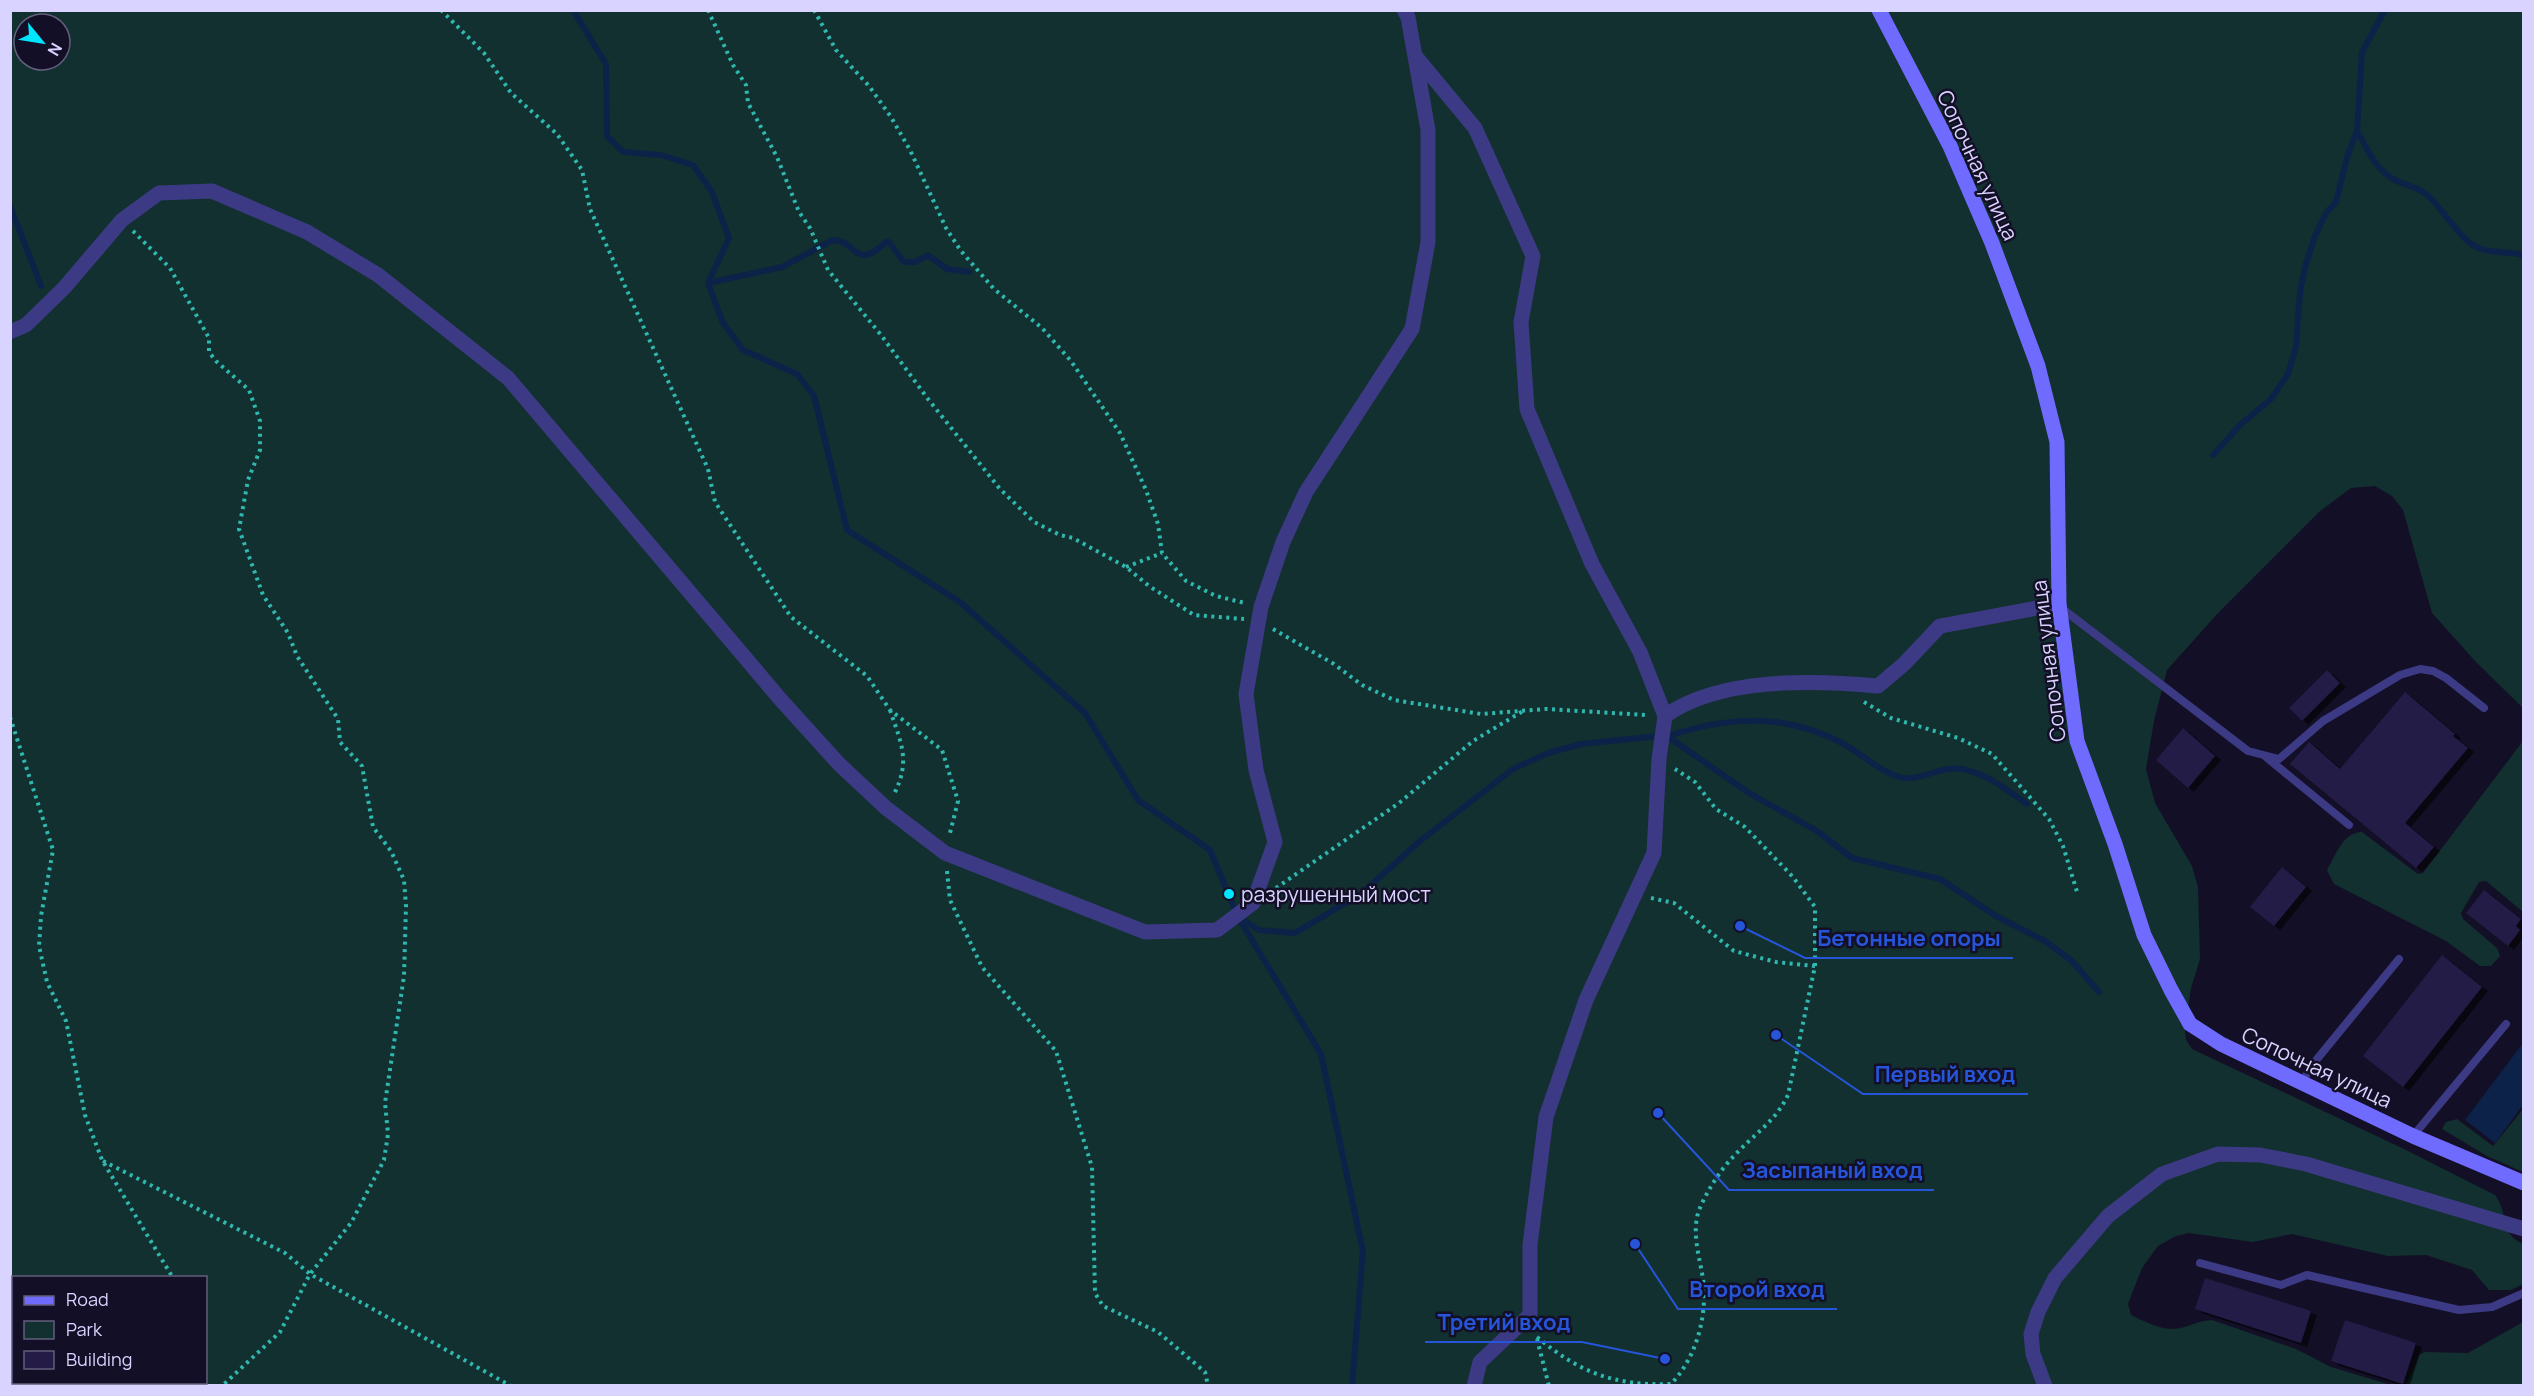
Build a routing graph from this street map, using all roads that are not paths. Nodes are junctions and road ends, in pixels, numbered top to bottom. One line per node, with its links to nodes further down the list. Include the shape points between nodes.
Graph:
1 (1404, 10): 3 (street)
2 (1879, 10): 5 (main road, Сопочная улица, via 1950,147 1992,243 2038,366 2057,442)
3 (1416, 55): 4 (street, via 1428,130 1428,230 1412,329 1306,492 1283,543 1259,614 1246,694 1256,770 1275,842 1253,903 1217,930 1145,932 945,853 886,808 839,764 781,700 508,378 378,275 307,231 212,191 159,193 122,220 64,288 26,325); 7 (street, via 1475,128 1533,256 1521,322 1527,409 1592,564 1640,652)
4 (10, 332)
5 (2059, 605): 7 (street, via 1940,626 1878,686 1775,683 1697,698); 8 (lane, via 2248,751); 12 (main road, Сопочная улица, via 2077,741 2144,935 2171,990 2190,1024 2221,1044)
6 (2484, 708): 8 (lane, via 2446,678 2420,669 2400,675 2323,721 2279,759)
7 (1665, 717): 18 (street, via 1654,852 1586,1000 1546,1117 1530,1245 1530,1315 1480,1362)
8 (2265, 756): 9 (lane)
9 (2349, 825)
10 (2399, 959): 12 (lane)
11 (2506, 1024): 13 (lane)
12 (2302, 1082): 13 (main road, Сопочная улица)
13 (2413, 1136): 14 (main road, Сопочная улица)
14 (2523, 1183)
15 (2523, 1229): 19 (street, via 2306,1164 2260,1155 2218,1154 2162,1173 2109,1216 2055,1278 2031,1334 2033,1354)
16 (2200, 1263): 17 (lane, via 2281,1285 2307,1275 2459,1310 2492,1307)
17 (2523, 1293)
18 (1474, 1386)
19 (2045, 1386)

